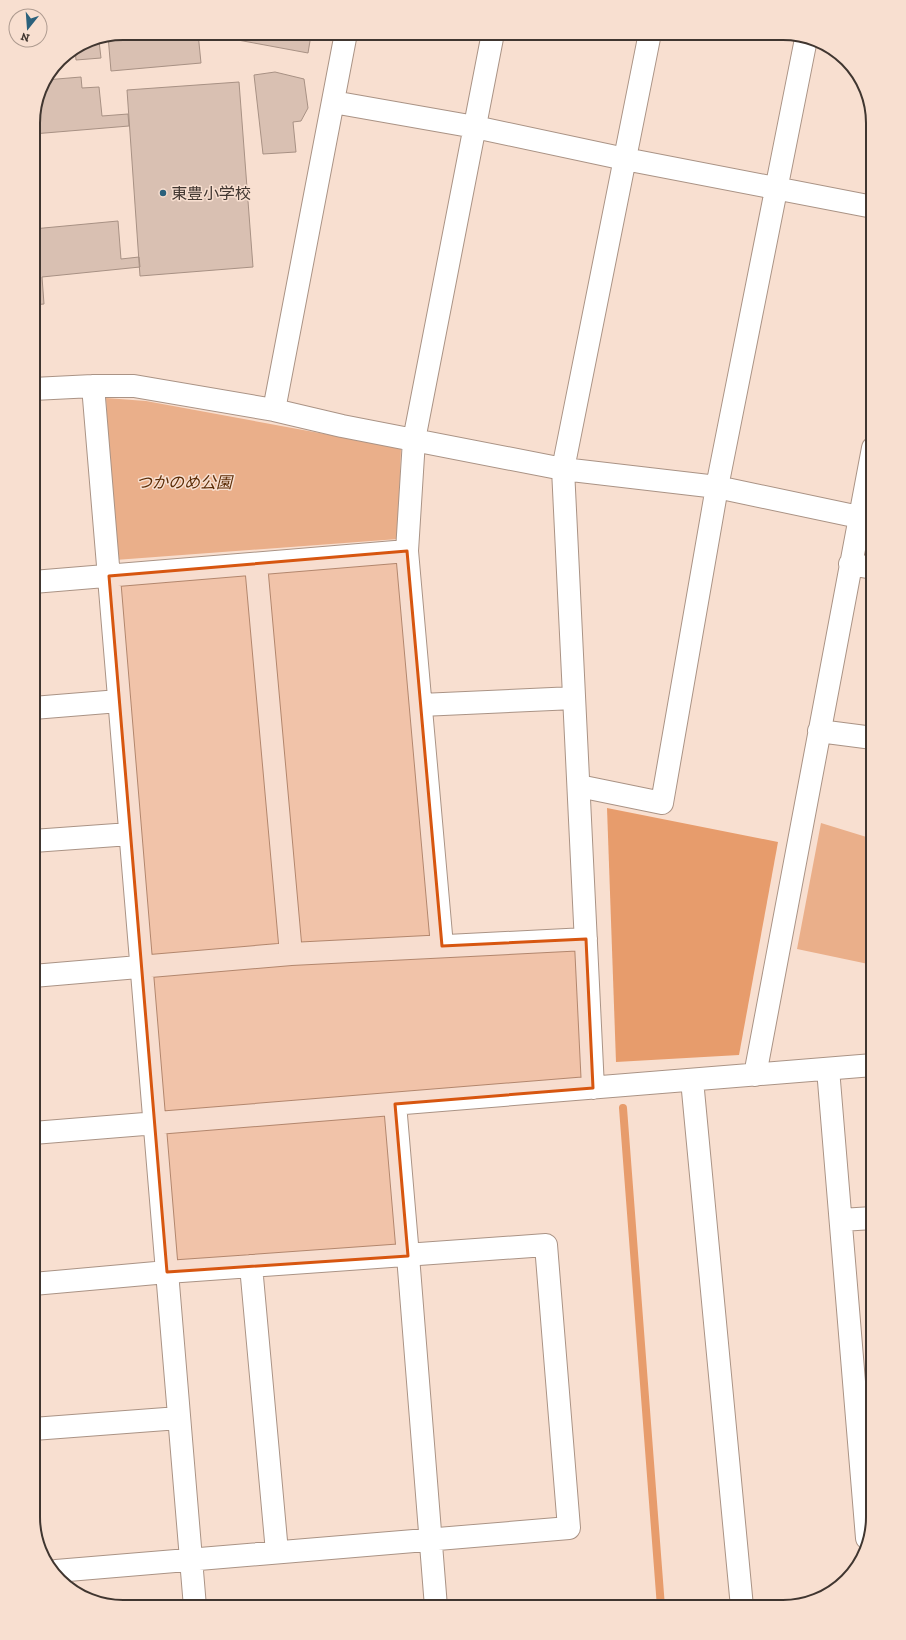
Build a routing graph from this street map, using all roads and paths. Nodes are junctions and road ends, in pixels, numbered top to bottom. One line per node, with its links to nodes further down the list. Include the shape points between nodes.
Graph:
1 (345, 40): 5 (street)
2 (492, 40): 6 (street)
3 (649, 40): 7 (street)
4 (805, 43): 8 (street)
5 (333, 102): 6 (street); 12 (street)
6 (475, 127): 7 (street); 13 (street)
7 (625, 159): 8 (street); 14 (street)
8 (776, 189): 9 (street); 16 (street)
9 (866, 206)
10 (93, 386): 11 (street); 12 (street, via 134,386); 22 (street)
11 (40, 389)
12 (274, 410): 13 (street)
13 (414, 440): 14 (street); 18 (street)
14 (563, 469): 16 (street); 24 (street)
15 (866, 482): 17 (street)
16 (717, 487): 17 (street); 30 (street, via 662,803)
17 (859, 517): 20 (street)
18 (408, 551): 19 (street); 26 (street)
19 (256, 564): 22 (street); 35 (street)
20 (850, 564): 21 (street); 28 (street)
21 (866, 567)
22 (109, 576): 23 (street); 25 (street)
23 (40, 581)
24 (574, 698): 26 (street); 30 (street)
25 (119, 701): 27 (street); 31 (street)
26 (421, 705): 34 (street)
27 (40, 707)
28 (819, 731): 29 (street); 40 (street)
29 (866, 737)
30 (579, 786): 33 (street)
31 (130, 834): 32 (street); 36 (street)
32 (40, 840)
33 (586, 939): 34 (street); 42 (street)
34 (442, 946): 35 (street)
35 (291, 954): 36 (street)
36 (142, 966): 37 (street); 44 (street)
37 (40, 975)
38 (866, 1066): 39 (street)
39 (828, 1069): 40 (street); 47 (street)
40 (755, 1075): 41 (street)
41 (692, 1080): 42 (street); 61 (street)
42 (593, 1088): 43 (street)
43 (395, 1104): 44 (street); 48 (street)
44 (155, 1124): 45 (street); 50 (street)
45 (40, 1132)
46 (866, 1218): 47 (street)
47 (840, 1220): 54 (street)
48 (408, 1256): 49 (street); 55 (street); 55 (street, via 546,1245 569,1528)
49 (251, 1266): 50 (street); 56 (street)
50 (167, 1272): 51 (street); 52 (street)
51 (40, 1283)
52 (179, 1418): 53 (street); 57 (street)
53 (40, 1428)
54 (866, 1524)
55 (430, 1539): 56 (street); 60 (street)
56 (277, 1552): 57 (street)
57 (191, 1559): 58 (street); 59 (street)
58 (59, 1571)
59 (194, 1600)
60 (435, 1600)
61 (741, 1600)

